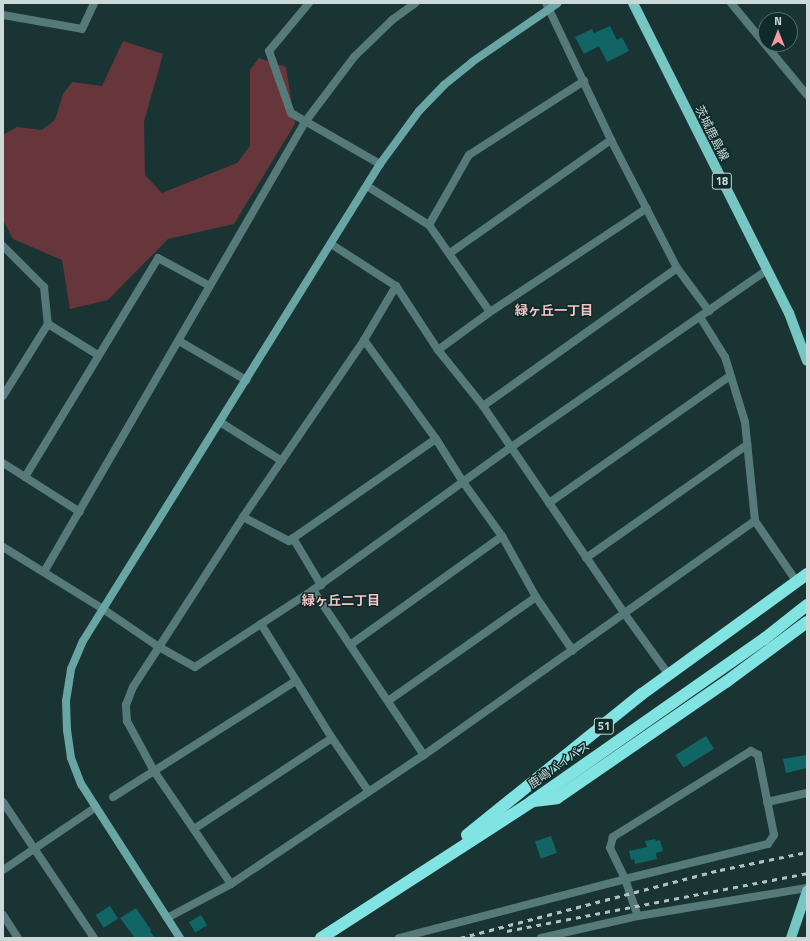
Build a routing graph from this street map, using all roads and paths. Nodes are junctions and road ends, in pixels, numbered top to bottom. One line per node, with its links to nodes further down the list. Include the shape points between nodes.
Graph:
1 (94, 3): 8 (street, via 82,29)
2 (309, 3): 11 (street, via 269,51 291,113)
3 (414, 3): 11 (street, via 392,20 354,57)
4 (558, 3): 7 (street)
5 (633, 3): 21 (main road, 茨城鹿島線 / 18)
6 (731, 3): 10 (street)
7 (548, 6): 9 (street); 13 (street, via 444,85 419,111)
8 (3, 15)
9 (584, 81): 12 (street); 16 (street, via 469,155)
10 (807, 94)
11 (305, 122): 13 (street); 22 (street)
12 (611, 140): 15 (street); 19 (street)
13 (380, 164): 14 (street)
14 (367, 186): 16 (street); 17 (street)
15 (647, 208): 20 (street); 25 (street)
16 (429, 225): 19 (street)
17 (331, 244): 23 (street); 34 (street)
18 (3, 246): 27 (street, via 44,287)
19 (450, 253): 25 (street)
20 (677, 268): 24 (street); 36 (street)
21 (767, 270): 24 (street); 32 (main road, 茨城鹿島線 / 18, via 788,313)
22 (210, 286): 29 (street); 31 (street, via 158,258)
23 (396, 286): 28 (street); 30 (street)
24 (709, 311): 26 (street)
25 (490, 312): 30 (street)
26 (700, 317): 33 (street, via 725,357); 40 (street)
27 (48, 324): 31 (street); 35 (street)
28 (364, 340): 38 (street); 41 (street)
29 (179, 341): 34 (street); 46 (street)
30 (438, 350): 36 (street)
31 (98, 355): 43 (street)
32 (807, 362)
33 (730, 376): 39 (street, via 744,422); 45 (street)
34 (246, 380): 37 (street)
35 (3, 396)
36 (483, 406): 40 (street)
37 (220, 422): 41 (street); 60 (street)
38 (436, 439): 44 (street); 50 (street)
39 (747, 445): 48 (street); 52 (street)
40 (510, 448): 44 (street); 45 (street)
41 (282, 461): 47 (street)
42 (3, 463): 43 (street)
43 (25, 477): 46 (street)
44 (463, 482): 49 (street); 56 (street)
45 (549, 503): 52 (street)
46 (80, 512): 53 (street)
47 (243, 517): 50 (street, via 289,541); 65 (street)
48 (755, 521): 55 (street); 61 (street)
49 (502, 536): 58 (street); 64 (street)
50 (293, 538): 56 (street)
51 (3, 547): 53 (street)
52 (586, 558): 61 (street)
53 (44, 572): 60 (street)
54 (807, 574): 55 (highway, 51)
55 (797, 582): 67 (highway, 51)
56 (321, 585): 57 (street)
57 (313, 590): 63 (street); 64 (street)
58 (536, 597): 66 (street); 69 (street)
59 (807, 605): 77 (highway, 鹿嶋バイパス / 51, via 764,639)
60 (104, 609): 65 (street); 79 (street, via 83,641 72,669 66,701 71,758 81,784)
61 (624, 613): 66 (street); 67 (street)
62 (807, 622): 77 (highway, 51, via 726,682 557,798)
63 (261, 624): 65 (street, via 195,667); 68 (street)
64 (350, 645): 69 (street)
65 (159, 647): 72 (street, via 133,687 126,705 127,721)
66 (573, 651): 71 (street)
67 (669, 675): 85 (highway, 51)
68 (296, 680): 70 (street); 72 (street)
69 (388, 701): 71 (street)
70 (332, 738): 73 (street); 80 (street)
71 (424, 755): 73 (street)
72 (154, 771): 75 (street); 80 (street)
73 (369, 792): 84 (street)
74 (807, 793): 78 (street)
75 (113, 797)
76 (3, 802): 81 (street)
77 (531, 802): 85 (highway, 鹿嶋バイパス / 51)
78 (766, 802): 83 (street, via 774,835 768,844); 83 (street, via 758,755 751,751 613,837 610,848)
79 (96, 807): 81 (street); 90 (street)
80 (194, 829): 84 (street)
81 (35, 849): 82 (street); 92 (street)
82 (3, 870)
83 (625, 878): 89 (street); 95 (street)
84 (231, 884): 90 (street)
85 (405, 885): 94 (highway, 鹿嶋バイパス / 51)
86 (807, 888): 89 (street)
87 (807, 891): 97 (main road)
88 (3, 915): 91 (street)
89 (638, 916): 96 (street)
90 (167, 918): 93 (street)
91 (18, 938)
92 (94, 938)
93 (180, 938)
94 (321, 938)
95 (398, 938)
96 (541, 938)
97 (791, 938)

